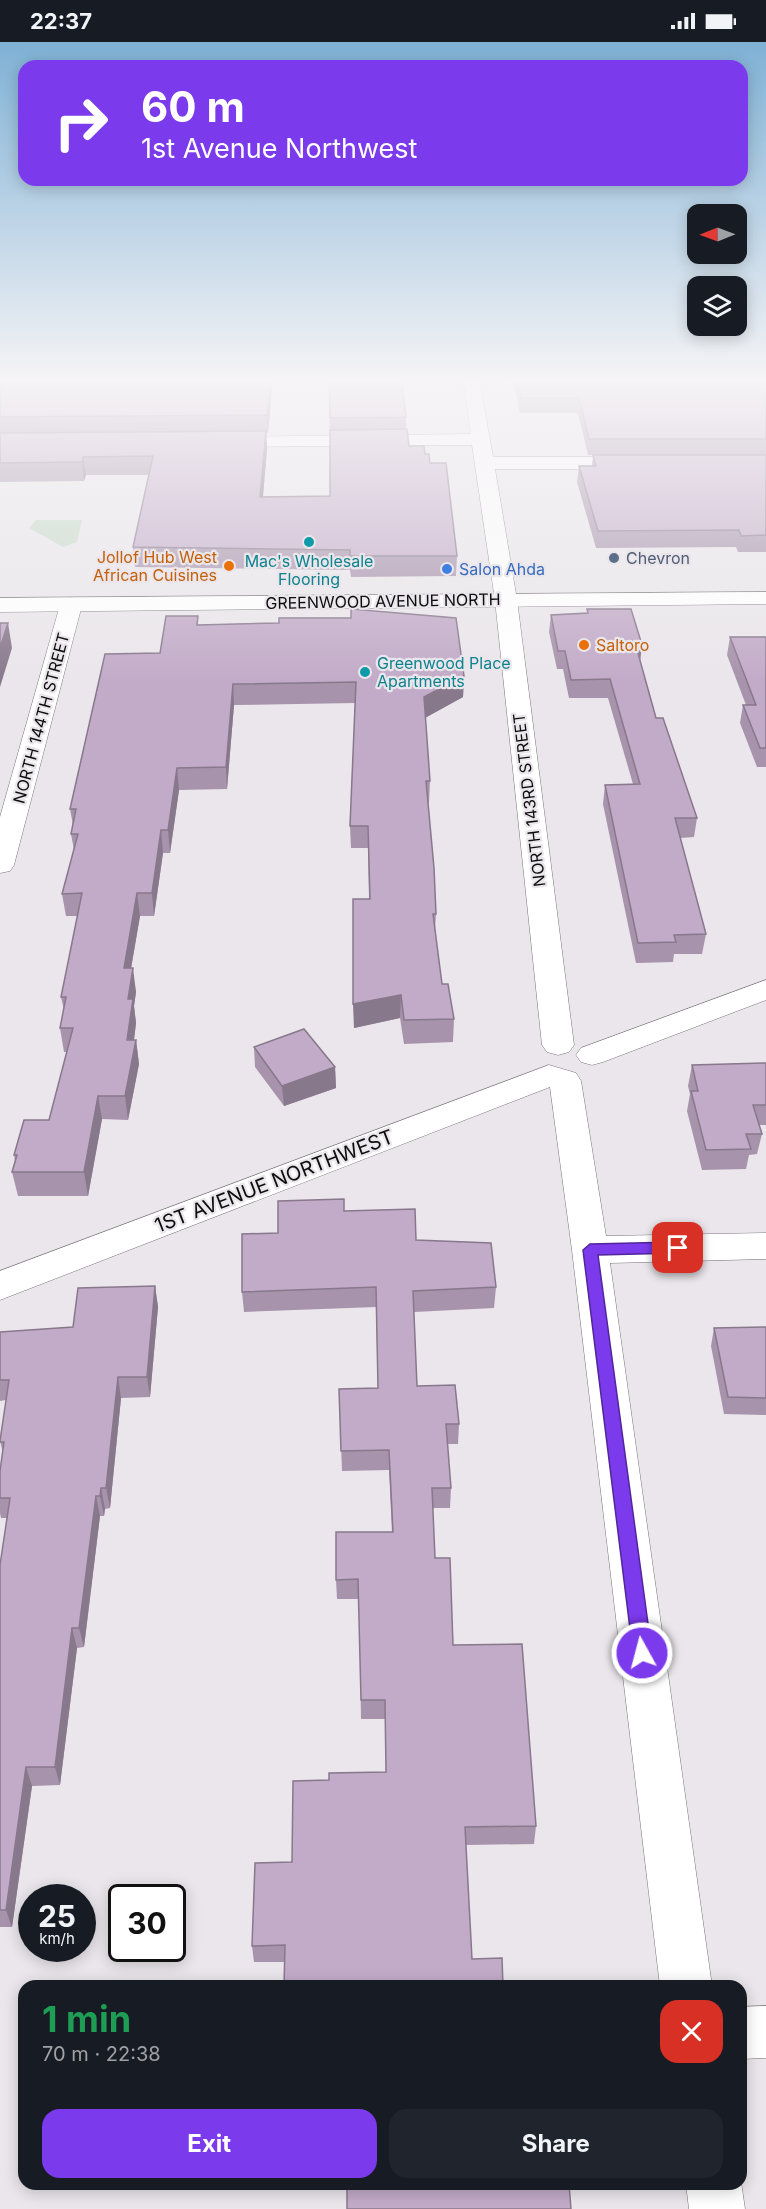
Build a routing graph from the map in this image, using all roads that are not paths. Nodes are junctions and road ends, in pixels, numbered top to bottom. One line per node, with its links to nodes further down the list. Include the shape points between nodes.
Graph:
1 (487, 479): 3 (street, NORTH 143RD STREET)
2 (766, 598): 3 (street, GREENWOOD AVENUE NORTH)
3 (506, 600): 5 (street, GREENWOOD AVENUE NORTH); 8 (street, NORTH 143RD STREET)
4 (0, 605): 5 (street, GREENWOOD AVENUE NORTH)
5 (71, 605): 6 (street, NORTH 144TH STREET)
6 (0, 865)
7 (766, 989): 8 (street, 1ST AVENUE NORTHWEST, via 592,1055 596,1061 594,1072 581,1080)
8 (557, 1068): 10 (street, NORTH 143RD STREET); 11 (street, 1ST AVENUE NORTHWEST)
9 (766, 1246): 10 (street)
10 (590, 1250): 12 (street, NORTH 143RD STREET)
11 (0, 1286)
12 (685, 1980)
13 (766, 2032): 14 (street)
14 (747, 2033)
15 (715, 2190): 16 (street)
16 (717, 2209)

